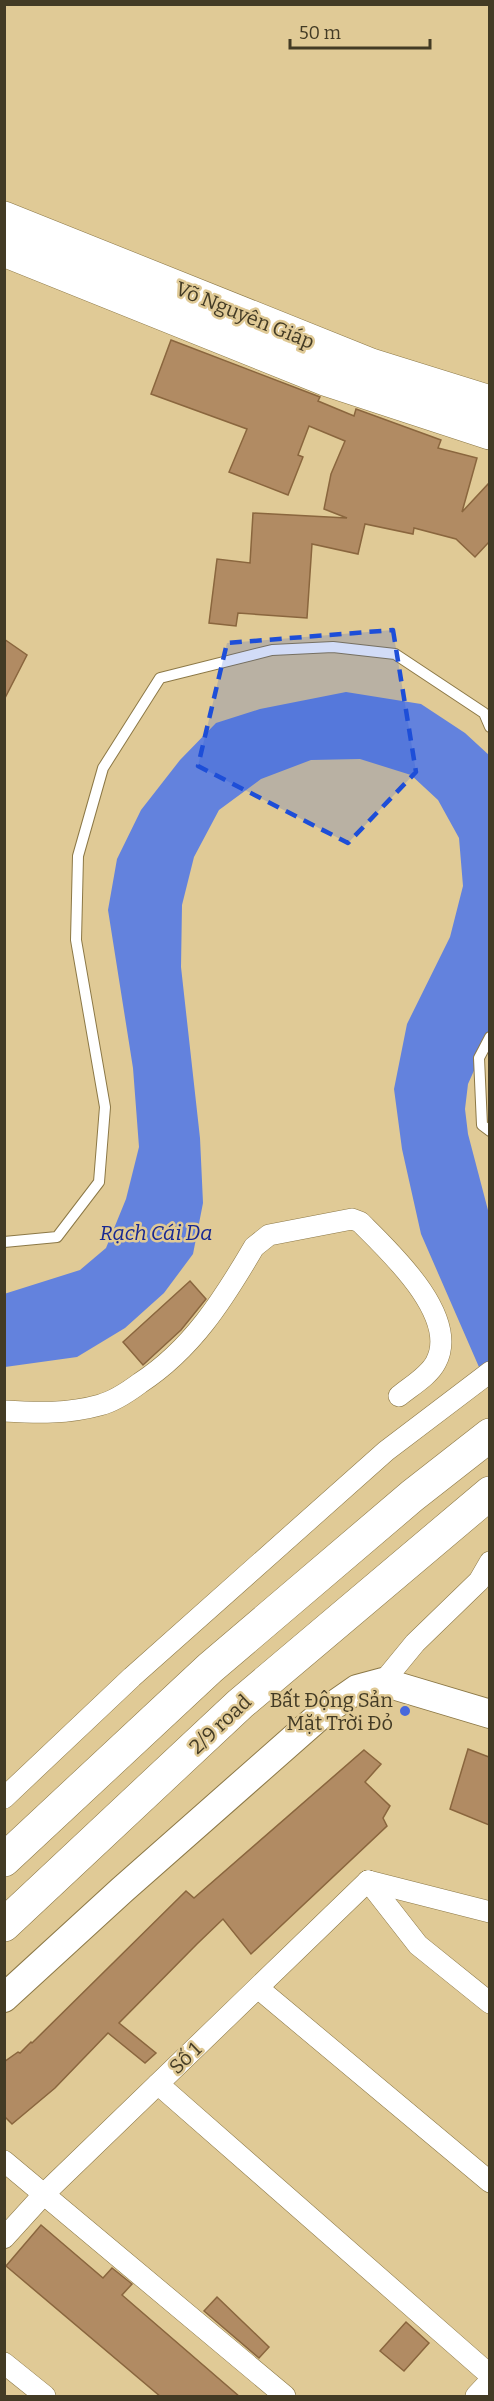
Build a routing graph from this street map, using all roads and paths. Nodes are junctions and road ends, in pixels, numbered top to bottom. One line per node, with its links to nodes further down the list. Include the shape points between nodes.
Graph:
1 (4, 218): 3 (highway, Võ Nguyên Giáp, via 371,365)
2 (4, 250): 4 (highway, Võ Nguyên Giáp, via 325,379)
3 (489, 402)
4 (489, 433)
5 (489, 728): 8 (lane, via 484,713 395,654 333,647 272,650 160,678 103,768 78,856 76,940 105,1107 99,1182 57,1237)
6 (489, 1036): 7 (lane, via 479,1059 483,1125)
7 (489, 1131)
8 (4, 1242)
9 (489, 1372): 17 (street, via 386,1451 132,1677)
10 (399, 1396): 11 (street, via 432,1369 438,1359 440,1333 431,1305 399,1262 360,1222 352,1219 262,1239 186,1347 120,1396 102,1405 52,1413)
11 (4, 1411)
12 (489, 1435): 18 (highway, via 210,1668)
13 (489, 1493): 21 (highway, 2/9 road, via 240,1704)
14 (489, 1562): 15 (street, via 479,1581 415,1643)
15 (382, 1682): 16 (street); 23 (street, via 357,1689 324,1713)
16 (489, 1714)
17 (4, 1798)
18 (4, 1860)
19 (368, 1881): 20 (street); 22 (street, Số 1); 24 (street, via 418,1945)
20 (489, 1912)
21 (4, 1925)
22 (258, 1988): 25 (street, Số 1); 27 (street)
23 (4, 1998)
24 (489, 2003)
25 (158, 2084): 28 (street, Số 1); 31 (street)
26 (4, 2161): 28 (street)
27 (489, 2182)
28 (44, 2194): 29 (street, Số 1); 34 (street)
29 (4, 2238)
30 (4, 2362): 33 (street)
31 (489, 2375)
32 (489, 2381): 35 (street)
33 (45, 2397)
34 (285, 2397)
35 (476, 2397)

